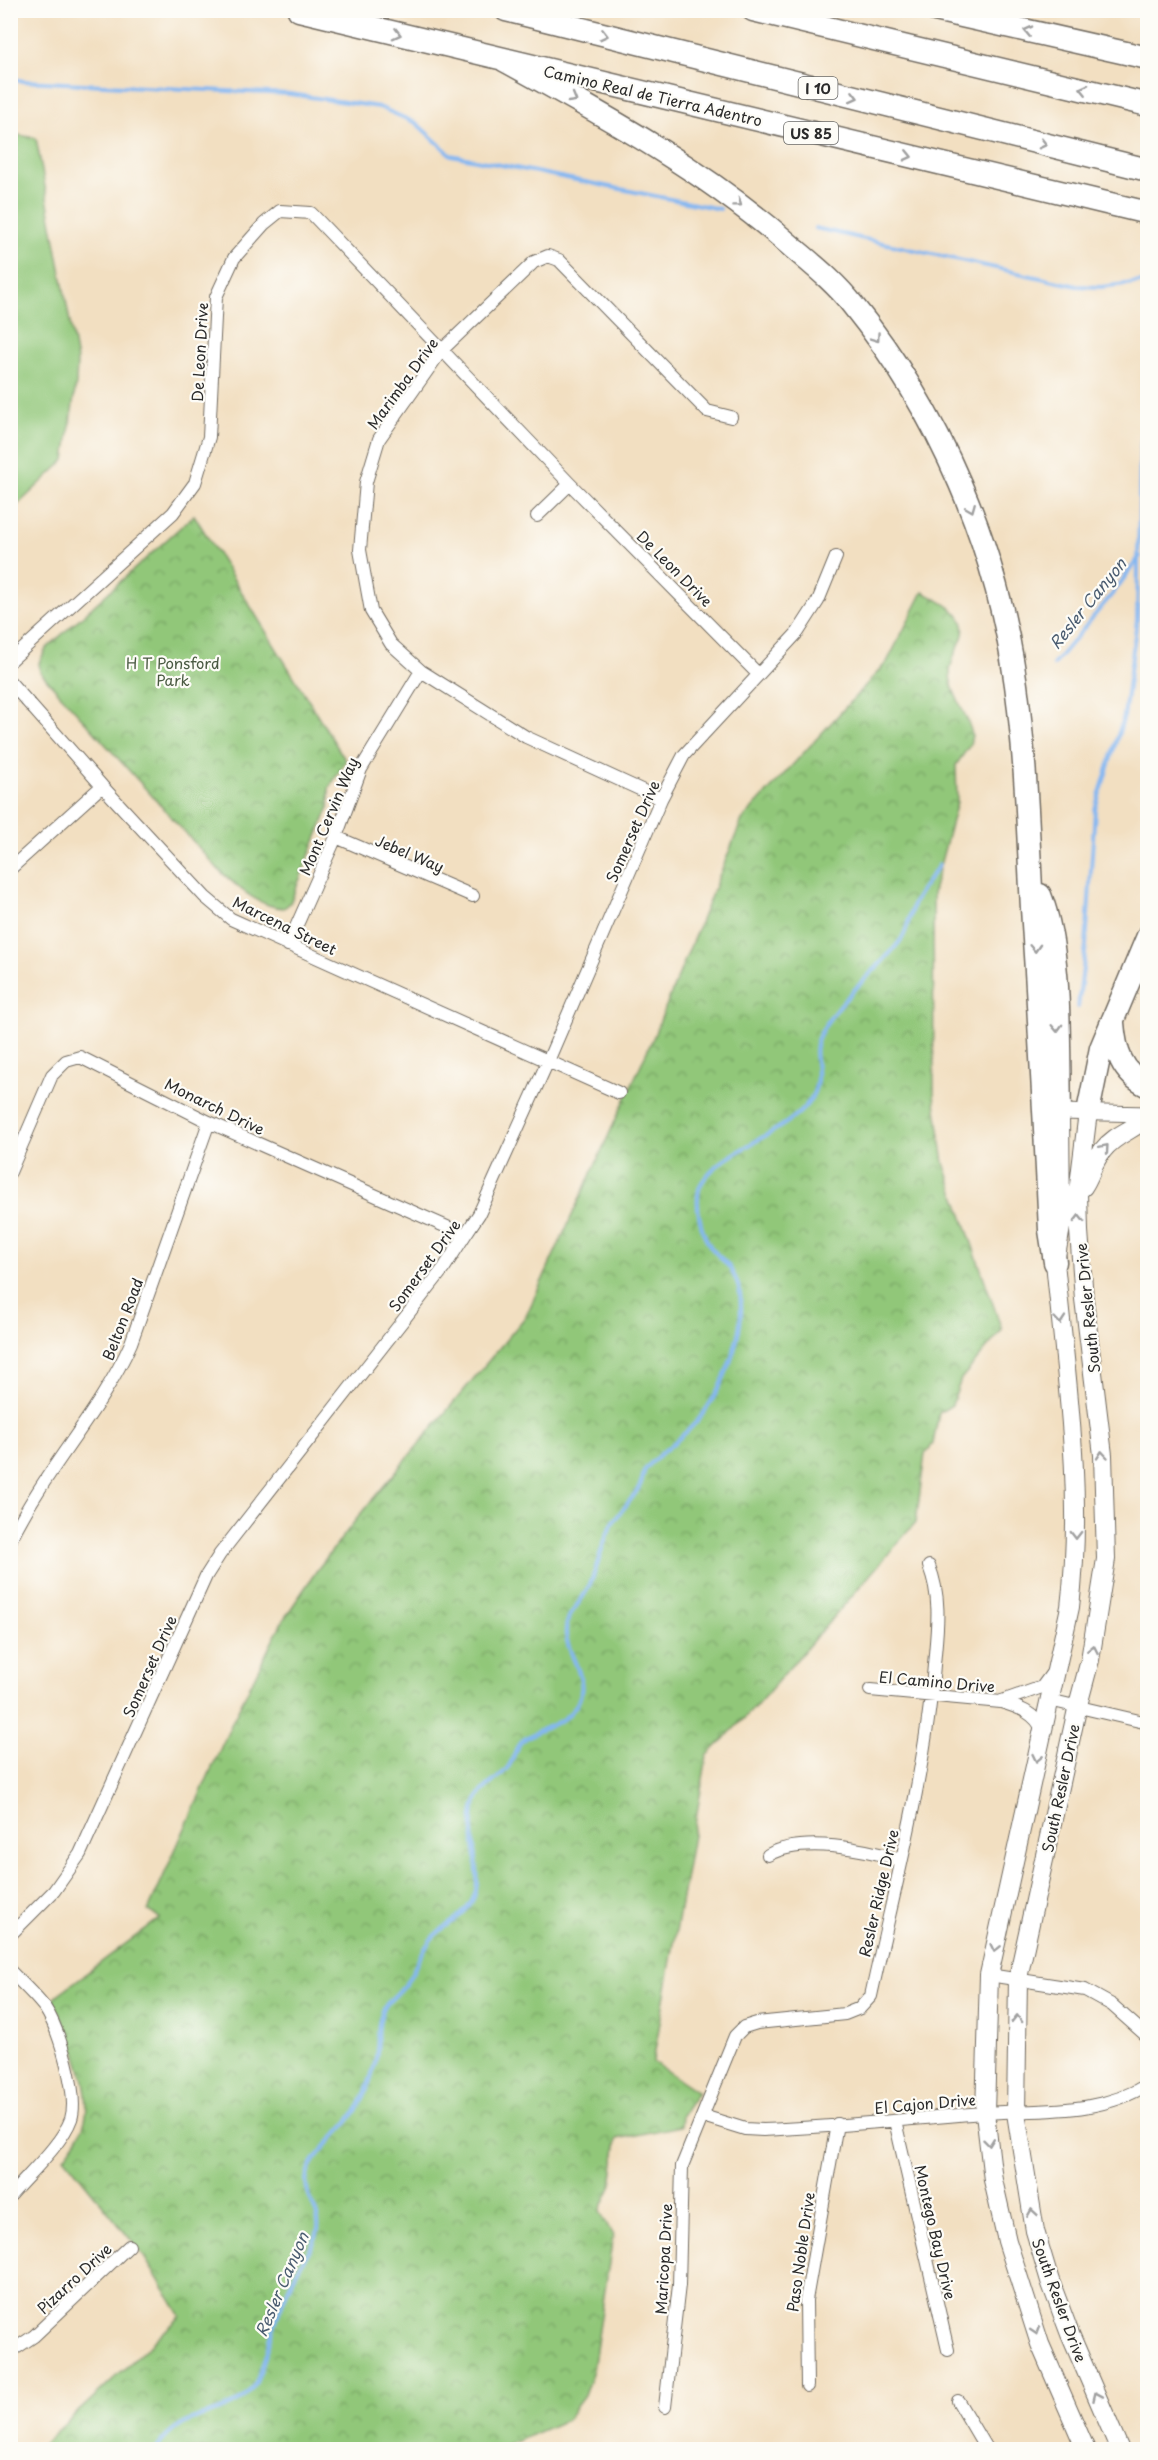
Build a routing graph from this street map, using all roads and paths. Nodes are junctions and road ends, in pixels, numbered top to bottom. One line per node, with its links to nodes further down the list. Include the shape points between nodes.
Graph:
1 (299, 10): 6 (highway, Camino Real de Tierra Adentro / US 85, one-way to 6)
2 (506, 10): 8 (highway, I 10, one-way to 8)
3 (753, 10): 7 (highway, one-way to 3)
4 (935, 10): 5 (highway, one-way to 4)
5 (1147, 58)
6 (504, 60): 9 (highway, Camino Real de Tierra Adentro / US 85, one-way to 9); 23 (highway, one-way to 23, via 675,156 780,235 851,303 903,378 959,478 979,528 995,586 1016,681 1026,774)
7 (1144, 104)
8 (1138, 167)
9 (1148, 213)
10 (441, 351): 11 (street, Marimba Drive, via 534,262 548,256 559,260 707,411); 12 (street, De Leon Drive); 15 (street, De Leon Drive, via 311,213 280,210 234,258 216,297 210,437 195,483 173,513); 16 (street, Marimba Drive, via 379,439 366,482 360,550 371,611 391,644)
11 (731, 417)
12 (570, 484): 13 (street); 17 (street, De Leon Drive)
13 (537, 516)
14 (836, 557): 17 (street, Somerset Drive, via 813,611)
15 (10, 661)
16 (421, 671): 20 (street, Marimba Drive, via 526,737); 21 (street, Mont Cervin Way, via 361,769)
17 (758, 674): 20 (street, Somerset Drive, via 688,750)
18 (10, 682): 19 (street, Marcena Street)
19 (102, 786): 22 (street); 26 (street, Marcena Street, via 205,897 231,919)
20 (661, 799): 28 (street, Somerset Drive)
21 (336, 837): 24 (street, Jebel Way); 26 (street, Mont Cervin Way)
22 (10, 869)
23 (1030, 869): 31 (highway, one-way to 31, via 1048,915 1054,961); 38 (highway, one-way to 38)
24 (473, 896)
25 (1148, 936): 27 (highway)
26 (288, 945): 28 (street, Marcena Street)
27 (1113, 1016): 29 (highway, via 1115,1047 1124,1066); 32 (highway, via 1101,1048)
28 (549, 1061): 30 (street, Marcena Street); 37 (street, Somerset Drive, via 479,1214)
29 (1148, 1086)
30 (619, 1093)
31 (1060, 1112): 32 (street); 38 (main road, South Resler Drive, via 1061,1227)
32 (1088, 1112): 33 (street); 36 (main road, South Resler Drive)
33 (1148, 1116): 36 (main road, one-way to 33, via 1101,1151)
34 (209, 1122): 35 (street, Monarch Drive, via 91,1061 73,1059 52,1075); 37 (street, Monarch Drive); 39 (street, Belton Road, via 118,1372 33,1499)
35 (10, 1172)
36 (1078, 1193): 46 (main road, South Resler Drive, one-way to 36, via 1100,1611 1107,1522 1084,1299)
37 (465, 1235): 51 (street, Somerset Drive, via 444,1268 216,1561 80,1854 54,1891)
38 (1055, 1262): 41 (main road, South Resler Drive, one-way to 41, via 1076,1503 1070,1607)
39 (10, 1541)
40 (929, 1566): 43 (street, Resler Ridge Drive, via 939,1603)
41 (1057, 1666): 44 (main road, South Resler Drive); 45 (street, via 1042,1687)
42 (870, 1690): 43 (street, El Camino Drive)
43 (932, 1695): 45 (street, El Camino Drive); 50 (street, Resler Ridge Drive, via 921,1774)
44 (1049, 1700): 46 (street); 48 (main road, South Resler Drive)
45 (1001, 1702): 48 (street, via 1034,1718)
46 (1078, 1706): 47 (street); 54 (main road, South Resler Drive)
47 (1148, 1723)
48 (1042, 1732): 53 (main road, South Resler Drive, one-way to 53)
49 (768, 1855): 50 (street, via 792,1847 845,1848)
50 (901, 1860): 59 (street, Resler Ridge Drive, via 871,1996 860,2008 845,2014 744,2027 735,2036)
51 (10, 1935)
52 (10, 1971): 62 (street, via 45,2008 53,2023 73,2102 71,2119 62,2134)
53 (989, 1975): 54 (street); 57 (main road, South Resler Drive)
54 (1018, 1978): 55 (street, via 1085,1990 1112,2005); 58 (main road, South Resler Drive, one-way to 54)
55 (1148, 2037)
56 (1148, 2084): 58 (street, El Cajon Drive, via 1091,2107)
57 (985, 2113): 58 (street, El Cajon Drive); 60 (street, El Cajon Drive); 70 (main road, South Resler Drive, one-way to 70, via 993,2180 1007,2241 1040,2344)
58 (1016, 2113): 71 (main road, South Resler Drive, one-way to 58, via 1070,2334 1044,2261 1035,2231)
59 (703, 2116): 61 (street, El Cajon Drive, via 745,2129); 68 (street, Maricopa Drive, via 682,2166 679,2285)
60 (895, 2121): 61 (street, El Cajon Drive); 64 (street, Montego Bay Drive)
61 (837, 2124): 66 (street, Paso Noble Drive, via 806,2300)
62 (10, 2196)
63 (129, 2247): 65 (street, Pizarro Drive, via 34,2336)
64 (948, 2350)
65 (10, 2352)
66 (807, 2386)
67 (958, 2401): 69 (street)
68 (664, 2406)
69 (987, 2450)
70 (1086, 2450)
71 (1120, 2450)

